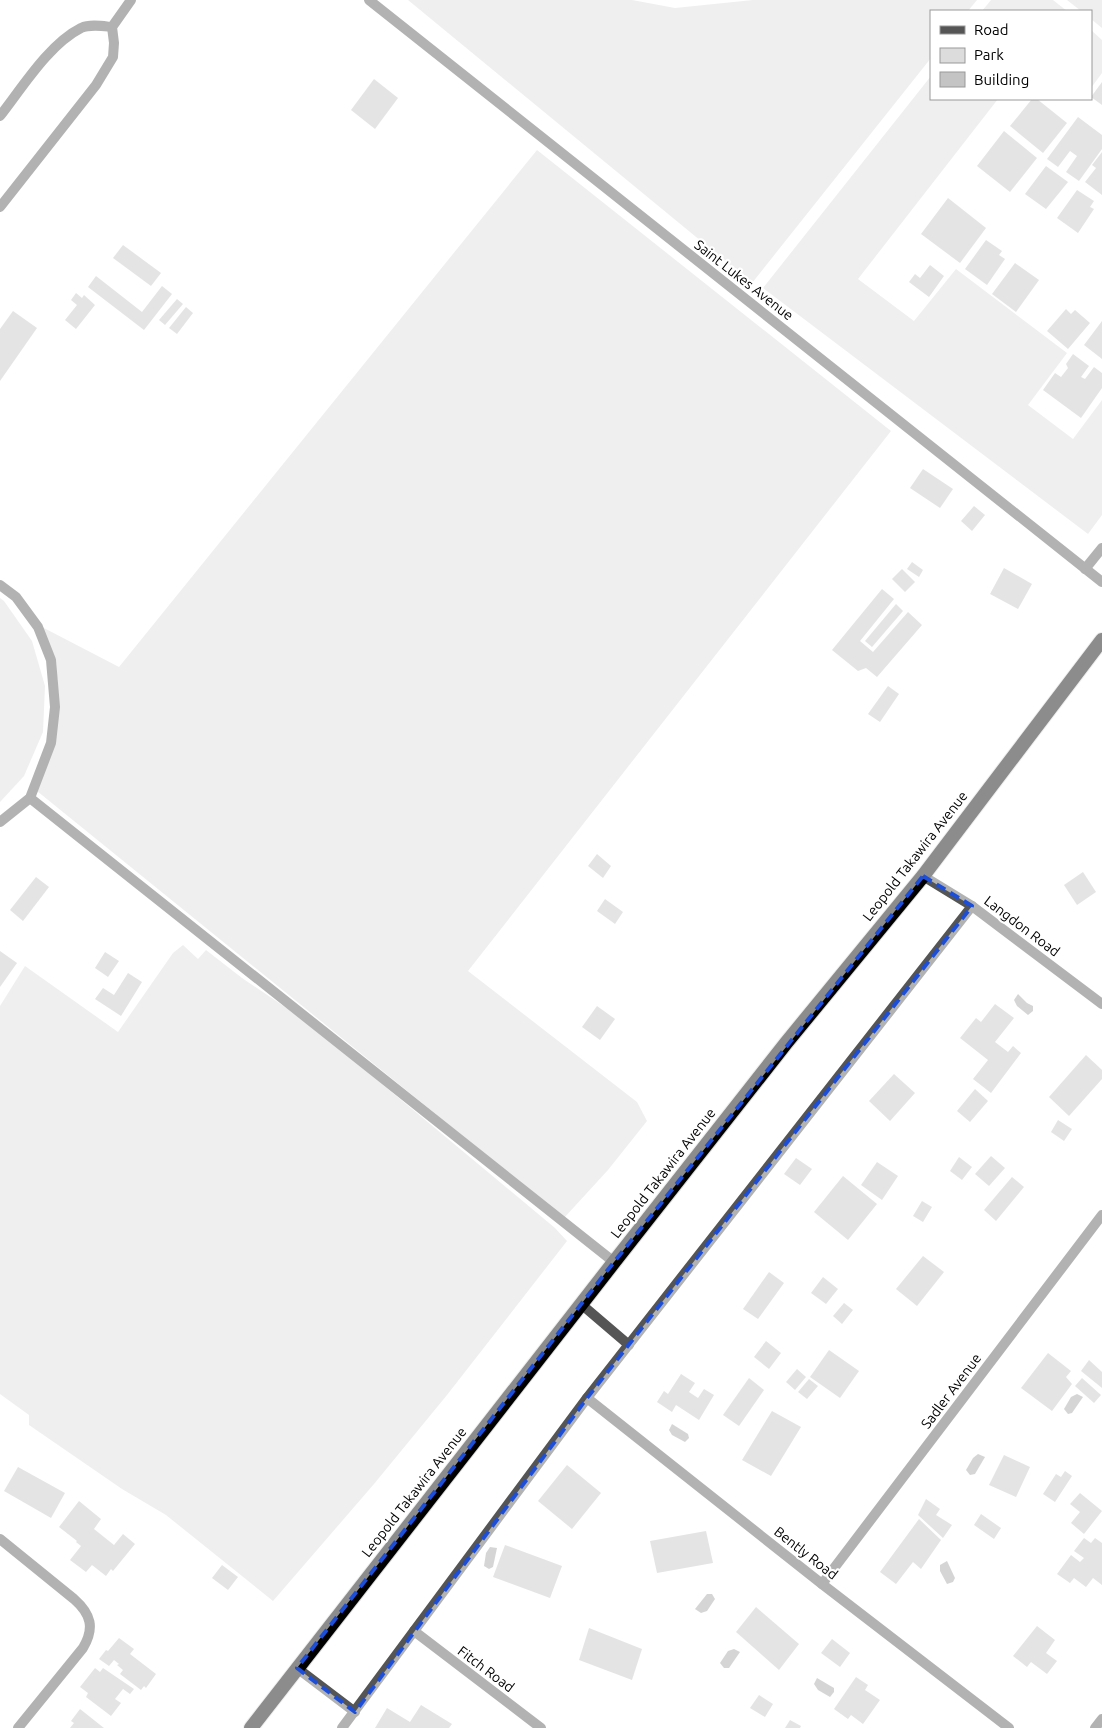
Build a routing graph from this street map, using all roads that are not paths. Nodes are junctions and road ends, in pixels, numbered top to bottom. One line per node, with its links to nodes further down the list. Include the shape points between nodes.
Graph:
1 (131, 0): 3 (street)
2 (369, 0): 7 (street, Saint Lukes Avenue)
3 (112, 27): 4 (street, via 82,28 52,49); 5 (street, via 113,57 96,85)
4 (0, 116)
5 (0, 207)
6 (1102, 548): 7 (street)
7 (1086, 568): 8 (street, Saint Lukes Avenue)
8 (1102, 582)
9 (0, 585): 11 (street, via 16,597 38,626 51,660 55,707 51,743)
10 (1102, 640): 13 (highway, Leopold Takawira Avenue)
11 (30, 798): 12 (street); 17 (street)
12 (0, 822)
13 (923, 876): 14 (street, Langdon Road); 17 (highway, Leopold Takawira Avenue, via 786,1043)
14 (972, 906): 15 (street, Langdon Road); 19 (street)
15 (1102, 1004)
16 (1102, 1215): 22 (street, Sadler Avenue)
17 (614, 1262): 18 (highway, Leopold Takawira Avenue)
18 (581, 1304): 19 (street); 24 (highway, Leopold Takawira Avenue)
19 (629, 1345): 20 (street)
20 (587, 1398): 22 (street, Bently Road); 23 (street)
21 (0, 1539): 26 (street, via 84,1608 91,1625 83,1648)
22 (822, 1584): 30 (street, Bently Road)
23 (414, 1631): 25 (street); 29 (street, Fitch Road)
24 (297, 1668): 25 (street); 27 (highway, Leopold Takawira Avenue)
25 (355, 1712): 28 (street)
26 (18, 1728)
27 (252, 1728)
28 (342, 1728)
29 (541, 1728)
30 (1009, 1728)

